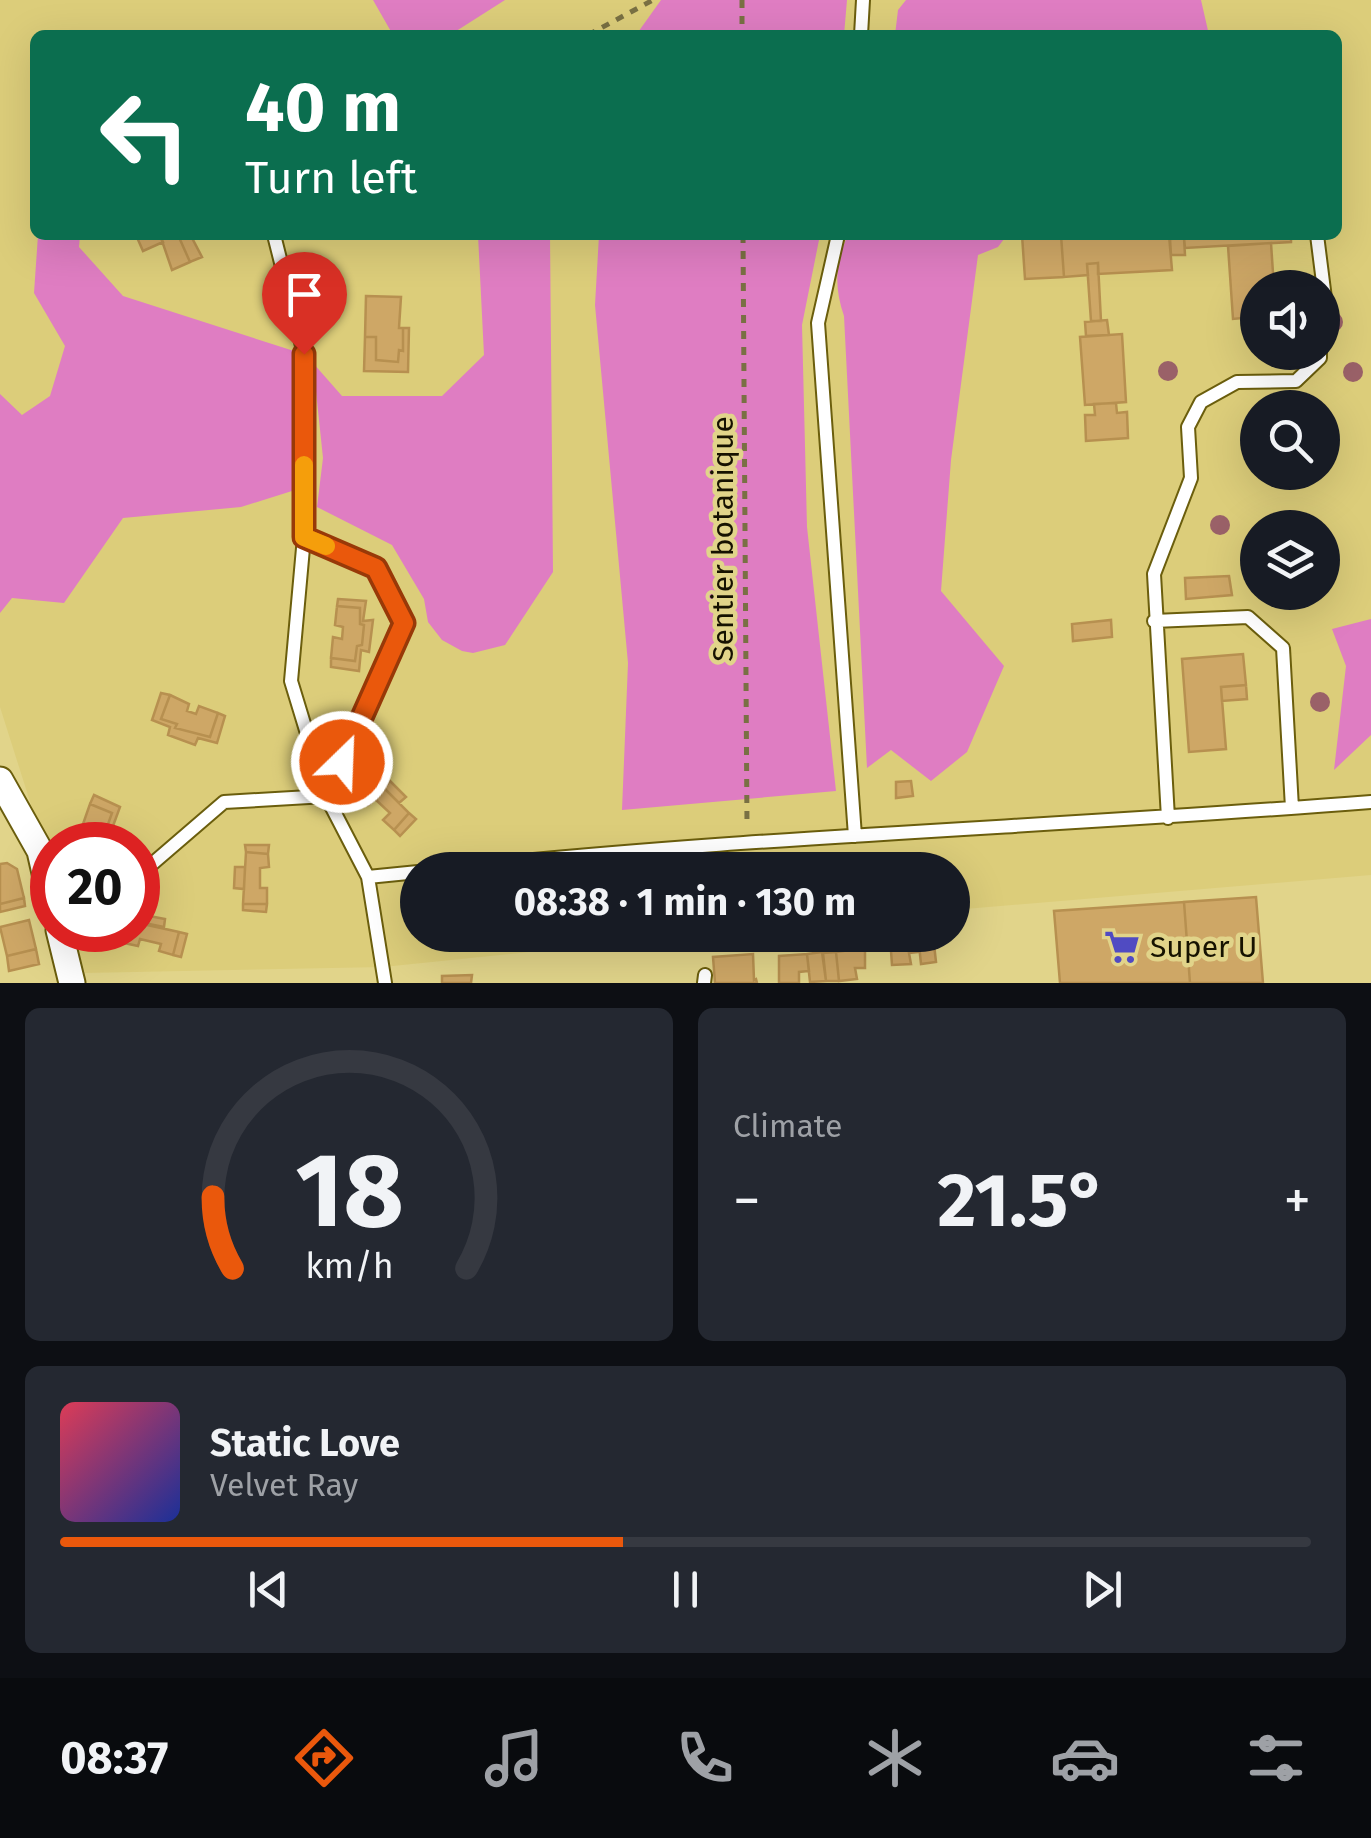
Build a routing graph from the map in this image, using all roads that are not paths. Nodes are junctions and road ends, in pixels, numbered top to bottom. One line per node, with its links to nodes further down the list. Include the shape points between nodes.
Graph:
1 (863, 0): 2 (lane)
2 (861, 30)
3 (275, 240): 8 (lane, via 304,354)
4 (837, 240): 16 (lane, via 818,323)
5 (1318, 240): 6 (lane)
6 (1321, 270)
7 (1306, 370): 9 (lane, via 1296,382 1237,382 1202,402 1188,427 1191,478 1154,574)
8 (304, 537): 11 (lane, via 291,681); 11 (lane, via 376,568 404,623)
9 (1154, 620): 13 (lane, via 1248,617 1282,648); 14 (lane)
10 (0, 780): 15 (street)
11 (326, 796): 18 (lane, via 224,802); 20 (lane)
12 (1371, 802): 13 (lane)
13 (1292, 808): 14 (lane)
14 (1168, 818): 16 (lane)
15 (30, 833)
16 (855, 836): 17 (lane)
17 (593, 852)
18 (160, 857)
19 (400, 874): 20 (lane)
20 (368, 877): 23 (lane)
21 (64, 952): 22 (street)
22 (72, 983)
23 (385, 983)

